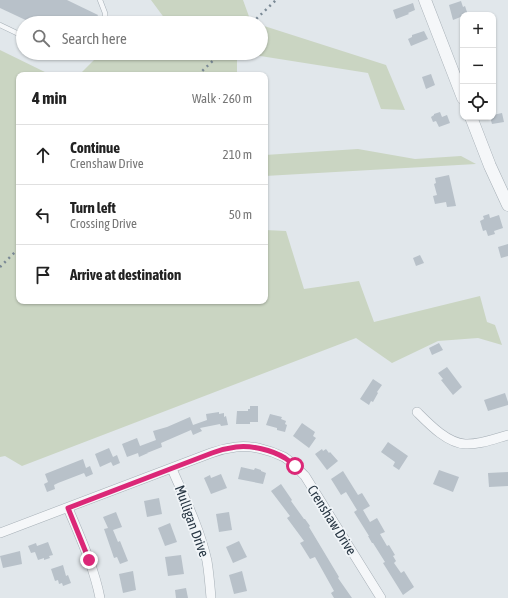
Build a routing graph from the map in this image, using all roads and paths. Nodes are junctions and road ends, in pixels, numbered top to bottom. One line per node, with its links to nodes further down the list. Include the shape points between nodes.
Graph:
1 (100, 0): 3 (lane)
2 (425, 0): 6 (street)
3 (105, 16)
4 (0, 25): 5 (lane)
5 (16, 33)
6 (460, 90)
7 (472, 120): 8 (street)
8 (508, 205)
9 (417, 412): 10 (street, via 445,437 461,444 478,443)
10 (508, 435)
11 (172, 469): 12 (street, Crenshaw Drive); 15 (street, Mulligan Drive, via 203,547); 16 (street, Crenshaw Drive, via 237,446 272,452 284,458 305,476)
12 (68, 508): 13 (street, Crenshaw Drive); 14 (street, via 94,573)
13 (0, 533)
14 (100, 598)
15 (211, 598)
16 (381, 598)

